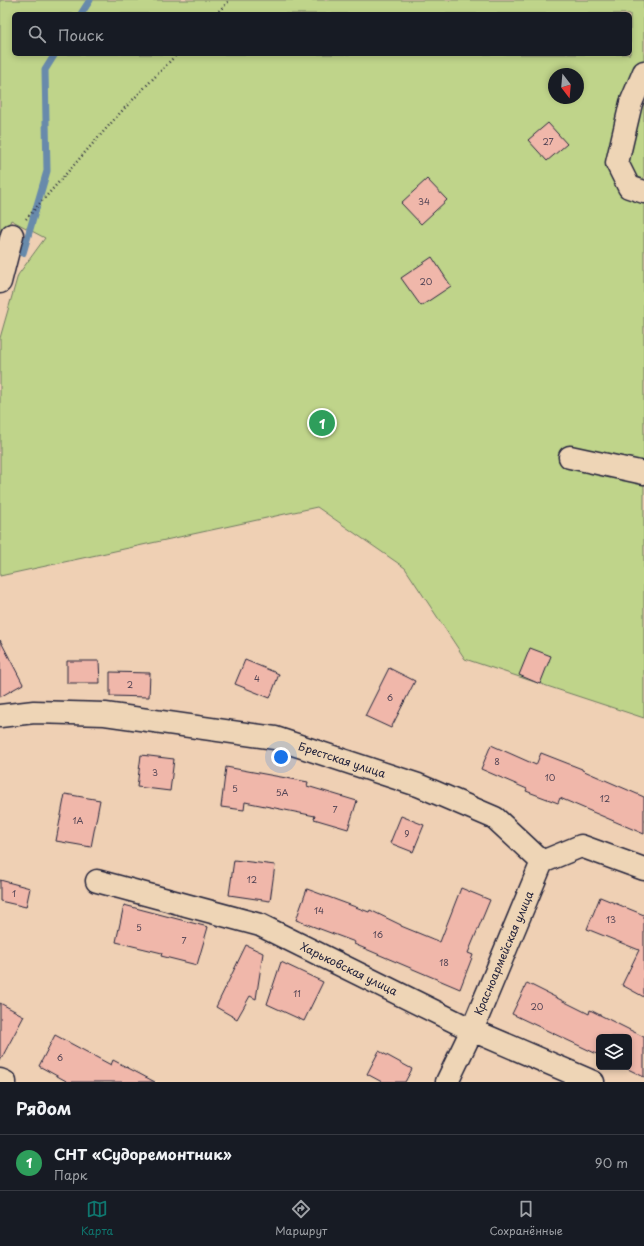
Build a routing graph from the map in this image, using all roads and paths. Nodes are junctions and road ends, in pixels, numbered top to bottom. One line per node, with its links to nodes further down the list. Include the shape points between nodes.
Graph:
1 (230, 0): 2 (path)
2 (218, 12)
3 (175, 56): 6 (path, via 120,113)
4 (644, 72): 5 (street, via 631,103 617,163)
5 (636, 190)
6 (12, 235): 7 (street)
7 (0, 282)
8 (570, 457): 9 (street)
9 (644, 473)
10 (0, 716): 11 (street, Брестская улица, via 34,712 105,714 275,738 418,785 495,818)
11 (542, 862): 12 (street, via 581,846); 14 (street, Красноармейская улица)
12 (644, 869)
13 (97, 881): 14 (street, Харьковская улица, via 260,925)
14 (472, 1030): 17 (street, Красноармейская улица); 18 (street, Харьковская улица)
15 (0, 1080): 16 (street)
16 (5, 1082)
17 (447, 1082)
18 (593, 1082)

